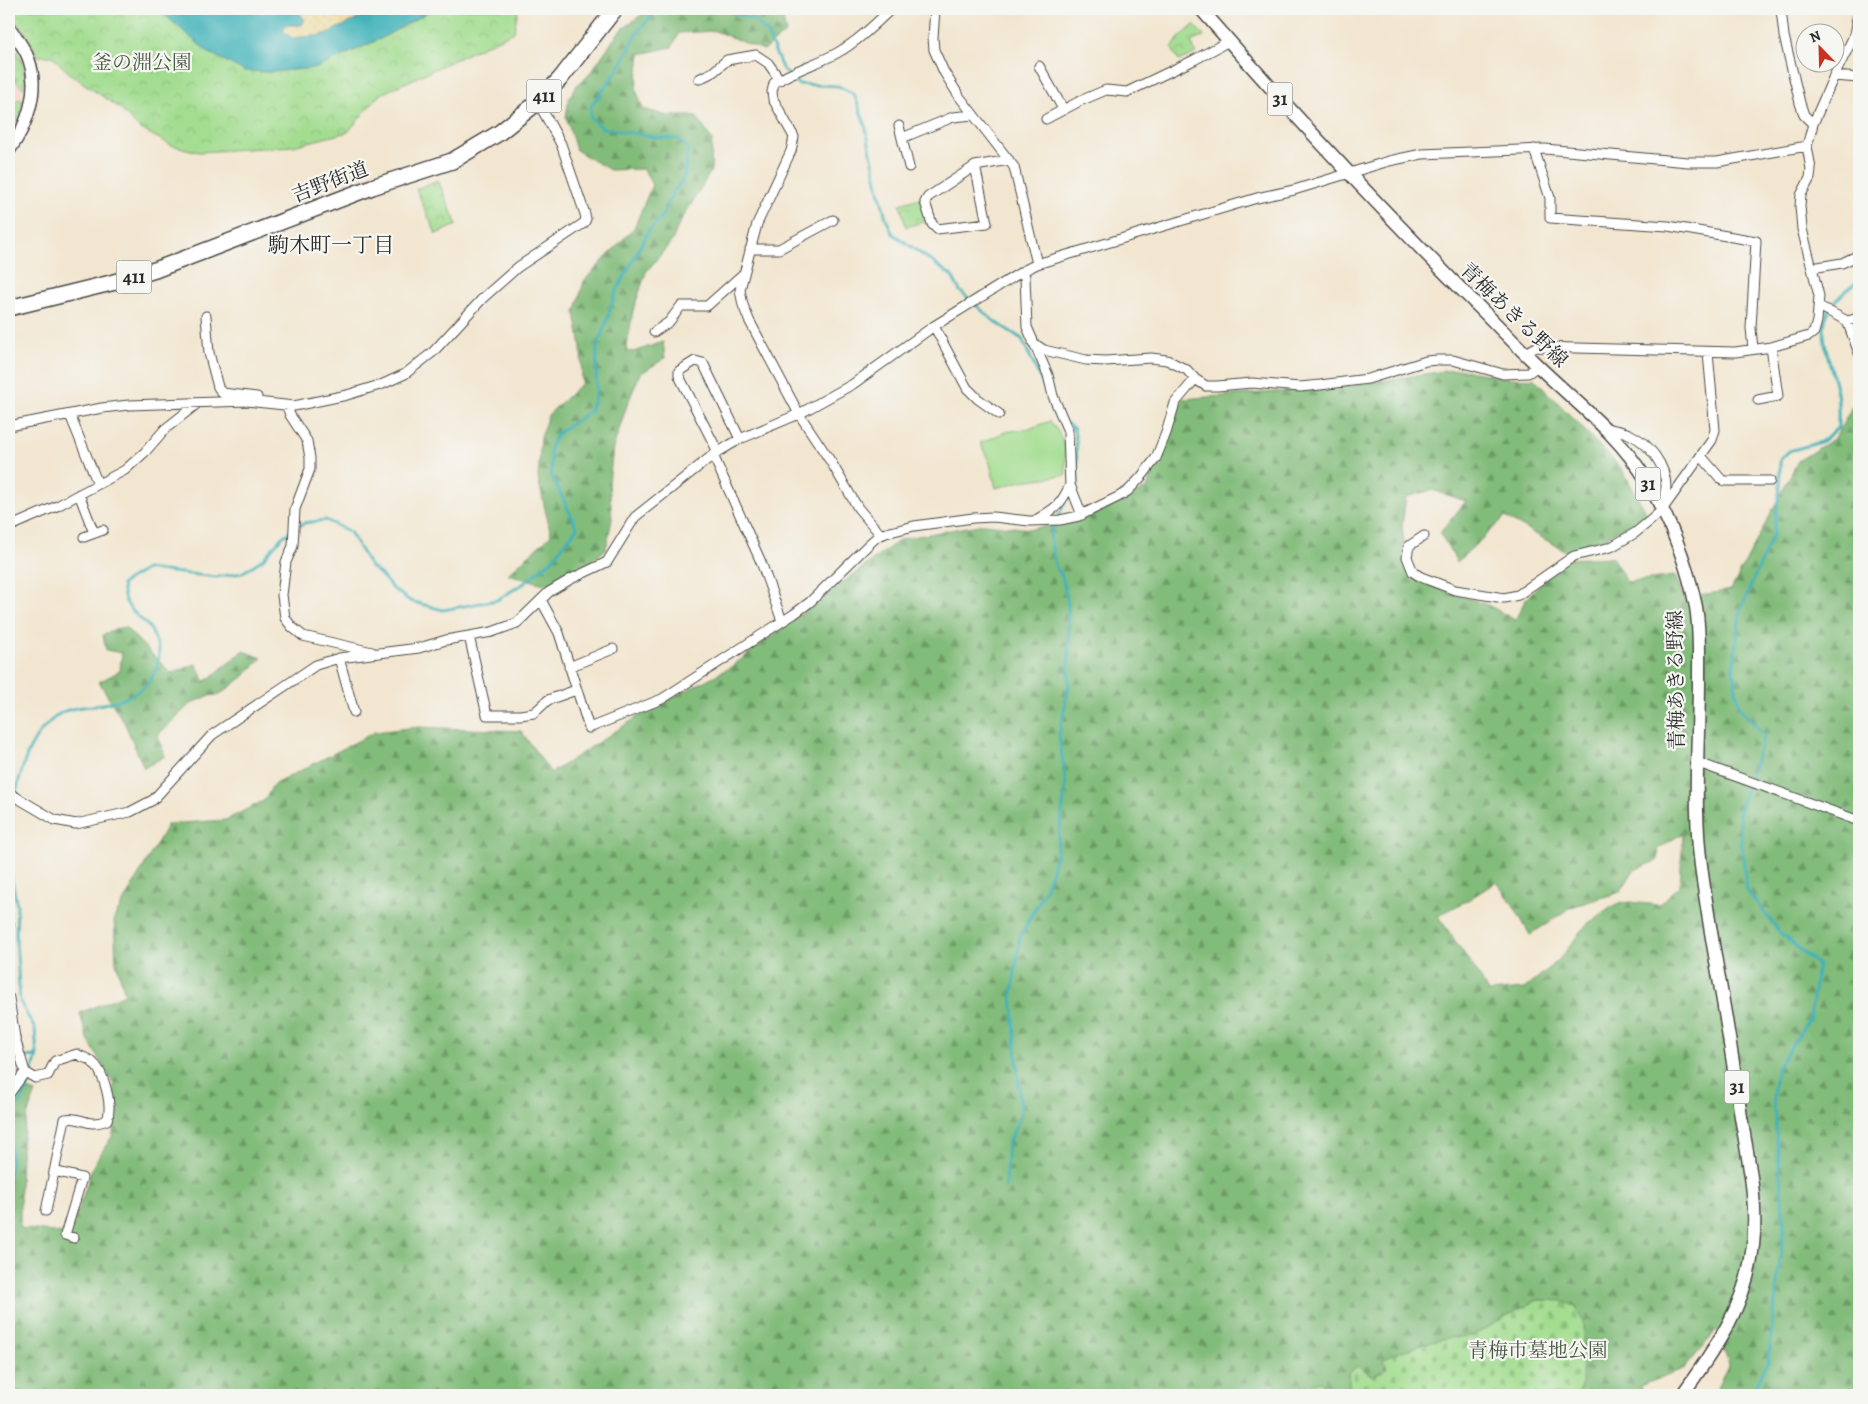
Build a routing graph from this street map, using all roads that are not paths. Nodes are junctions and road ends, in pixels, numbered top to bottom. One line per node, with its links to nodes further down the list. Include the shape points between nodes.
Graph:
1 (615, 9): 14 (highway, 吉野街道 / 411)
2 (891, 9): 11 (street, via 837,53)
3 (935, 9): 16 (street, via 934,50)
4 (1201, 9): 8 (main road, 青梅あきる野線 / 31)
5 (1781, 9): 18 (street, via 1800,103 1804,115)
6 (1856, 9): 10 (street, via 1855,34)
7 (9, 27): 23 (street, via 27,55 32,85 27,120)
8 (1229, 41): 15 (street, via 1127,92 1106,90); 27 (main road, 青梅あきる野線 / 31)
9 (1040, 66): 15 (street)
10 (1834, 76): 12 (street); 18 (street)
11 (784, 77): 13 (street, via 756,56 727,60); 29 (street, via 774,83 773,99 794,137 791,152 757,224)
12 (1859, 78)
13 (700, 79)
14 (538, 102): 36 (highway, 吉野街道 / 411, via 489,140 432,168 372,187 155,270); 53 (street, via 561,144 585,214 584,223 544,248 500,282 433,352 405,374 363,391)
15 (1063, 109): 17 (street)
16 (972, 115): 20 (street, via 953,117); 24 (street)
17 (1046, 119)
18 (1813, 124): 21 (street)
19 (899, 126): 20 (street)
20 (902, 138): 25 (street)
21 (1807, 146): 22 (street, via 1717,162); 32 (street, via 1811,169 1801,195 1800,214)
22 (1534, 149): 27 (street, via 1422,154); 44 (street, via 1550,198 1550,218 1668,226 1756,241 1751,318)
23 (9, 151)
24 (1009, 160): 26 (street); 31 (street, via 1014,166)
25 (908, 166)
26 (975, 166): 26 (street, via 928,197 925,202 932,224 937,229 987,222)
27 (1350, 174): 31 (street); 45 (main road, 青梅あきる野線 / 31)
28 (833, 220): 29 (street, via 779,249)
29 (750, 249): 34 (street)
30 (1859, 255): 32 (street, via 1842,263)
31 (1037, 264): 33 (street)
32 (1812, 268): 35 (street)
33 (1023, 271): 40 (street); 42 (street, via 1027,327)
34 (744, 273): 41 (street, via 708,306 681,306 669,322); 54 (street, via 740,290 743,305)
35 (1821, 307): 39 (street); 43 (street, via 1814,332 1809,336)
36 (9, 308)
37 (206, 316): 52 (street, via 209,353 222,393 267,399)
38 (1859, 318): 39 (street)
39 (1847, 321): 47 (street)
40 (934, 326): 54 (street, via 853,384); 55 (street, via 967,388)
41 (654, 332)
42 (1033, 343): 49 (street, via 1044,350 1086,360 1167,360 1187,370); 64 (street, via 1067,430)
43 (1771, 347): 44 (street); 50 (street, via 1778,396)
44 (1753, 349): 46 (street)
45 (1525, 353): 46 (street, via 1536,347); 48 (main road, 青梅あきる野線 / 31)
46 (1708, 353): 61 (street, via 1714,430 1712,440)
47 (1859, 353)
48 (1538, 366): 49 (street, via 1528,373 1503,374 1453,360 1426,361 1368,378 1300,387 1264,383 1206,386); 58 (main road, 青梅あきる野線 / 31)
49 (1195, 379): 67 (street, via 1175,403 1160,450 1142,476 1128,491)
50 (1758, 400)
51 (198, 403): 52 (street, via 247,401); 56 (street, via 129,405); 63 (street, via 165,429 125,470)
52 (272, 405): 53 (street)
53 (287, 406): 77 (street, via 307,441 310,469 295,509 293,546 286,562 282,596 285,618 303,636)
54 (799, 414): 59 (street); 70 (street, via 858,508)
55 (999, 414)
56 (70, 415): 57 (street); 63 (street)
57 (9, 426)
58 (1605, 428): 66 (main road, 青梅あきる野線 / 31, via 1646,479); 66 (street, via 1628,434 1644,443 1656,457 1666,487)
59 (740, 439): 60 (street); 60 (street, via 703,363 695,361 679,371 679,376)
60 (716, 454): 73 (street, via 635,517 608,562 571,579); 74 (street)
61 (1701, 456): 62 (street, via 1725,481); 66 (street)
62 (1770, 481)
63 (98, 484): 65 (street)
64 (1071, 486): 67 (street); 68 (street, via 1063,501)
65 (79, 494): 69 (street); 72 (street, via 99,531)
66 (1662, 510): 71 (street, via 1636,533 1611,547 1574,556 1518,595 1504,598 1455,590 1413,572 1407,557 1409,546); 82 (main road, 青梅あきる野線 / 31, via 1688,573 1697,613)
67 (1082, 515): 68 (street)
68 (1034, 521): 70 (street, via 972,518 914,526)
69 (9, 527)
70 (880, 535): 74 (street, via 810,602)
71 (1424, 536)
72 (84, 537)
73 (541, 600): 75 (street, via 517,623); 79 (street, via 558,634)
74 (782, 621): 80 (street, via 662,699 589,728)
75 (469, 636): 77 (street, via 419,648); 80 (street, via 486,715 534,714 548,700)
76 (613, 649): 79 (street)
77 (379, 653): 78 (street)
78 (339, 658): 81 (street); 83 (street, via 316,665 212,735 153,800 130,812 76,824 55,820)
79 (569, 667): 80 (street)
80 (576, 690)
81 (354, 712)
82 (1696, 762): 84 (street); 92 (main road, 青梅あきる野線 / 31, via 1702,877 1749,1170 1754,1225 1750,1264 1738,1306 1721,1341)
83 (9, 793)
84 (1859, 821)
85 (9, 998): 86 (street)
86 (12, 1038): 87 (street)
87 (26, 1073): 88 (street); 89 (street, via 35,1078 48,1075 55,1061 76,1054 92,1062 108,1095 107,1120 92,1125 65,1119)
88 (9, 1094)
89 (54, 1171): 90 (street); 91 (street, via 82,1178 65,1235)
90 (46, 1211)
91 (74, 1238)
92 (1682, 1395)

